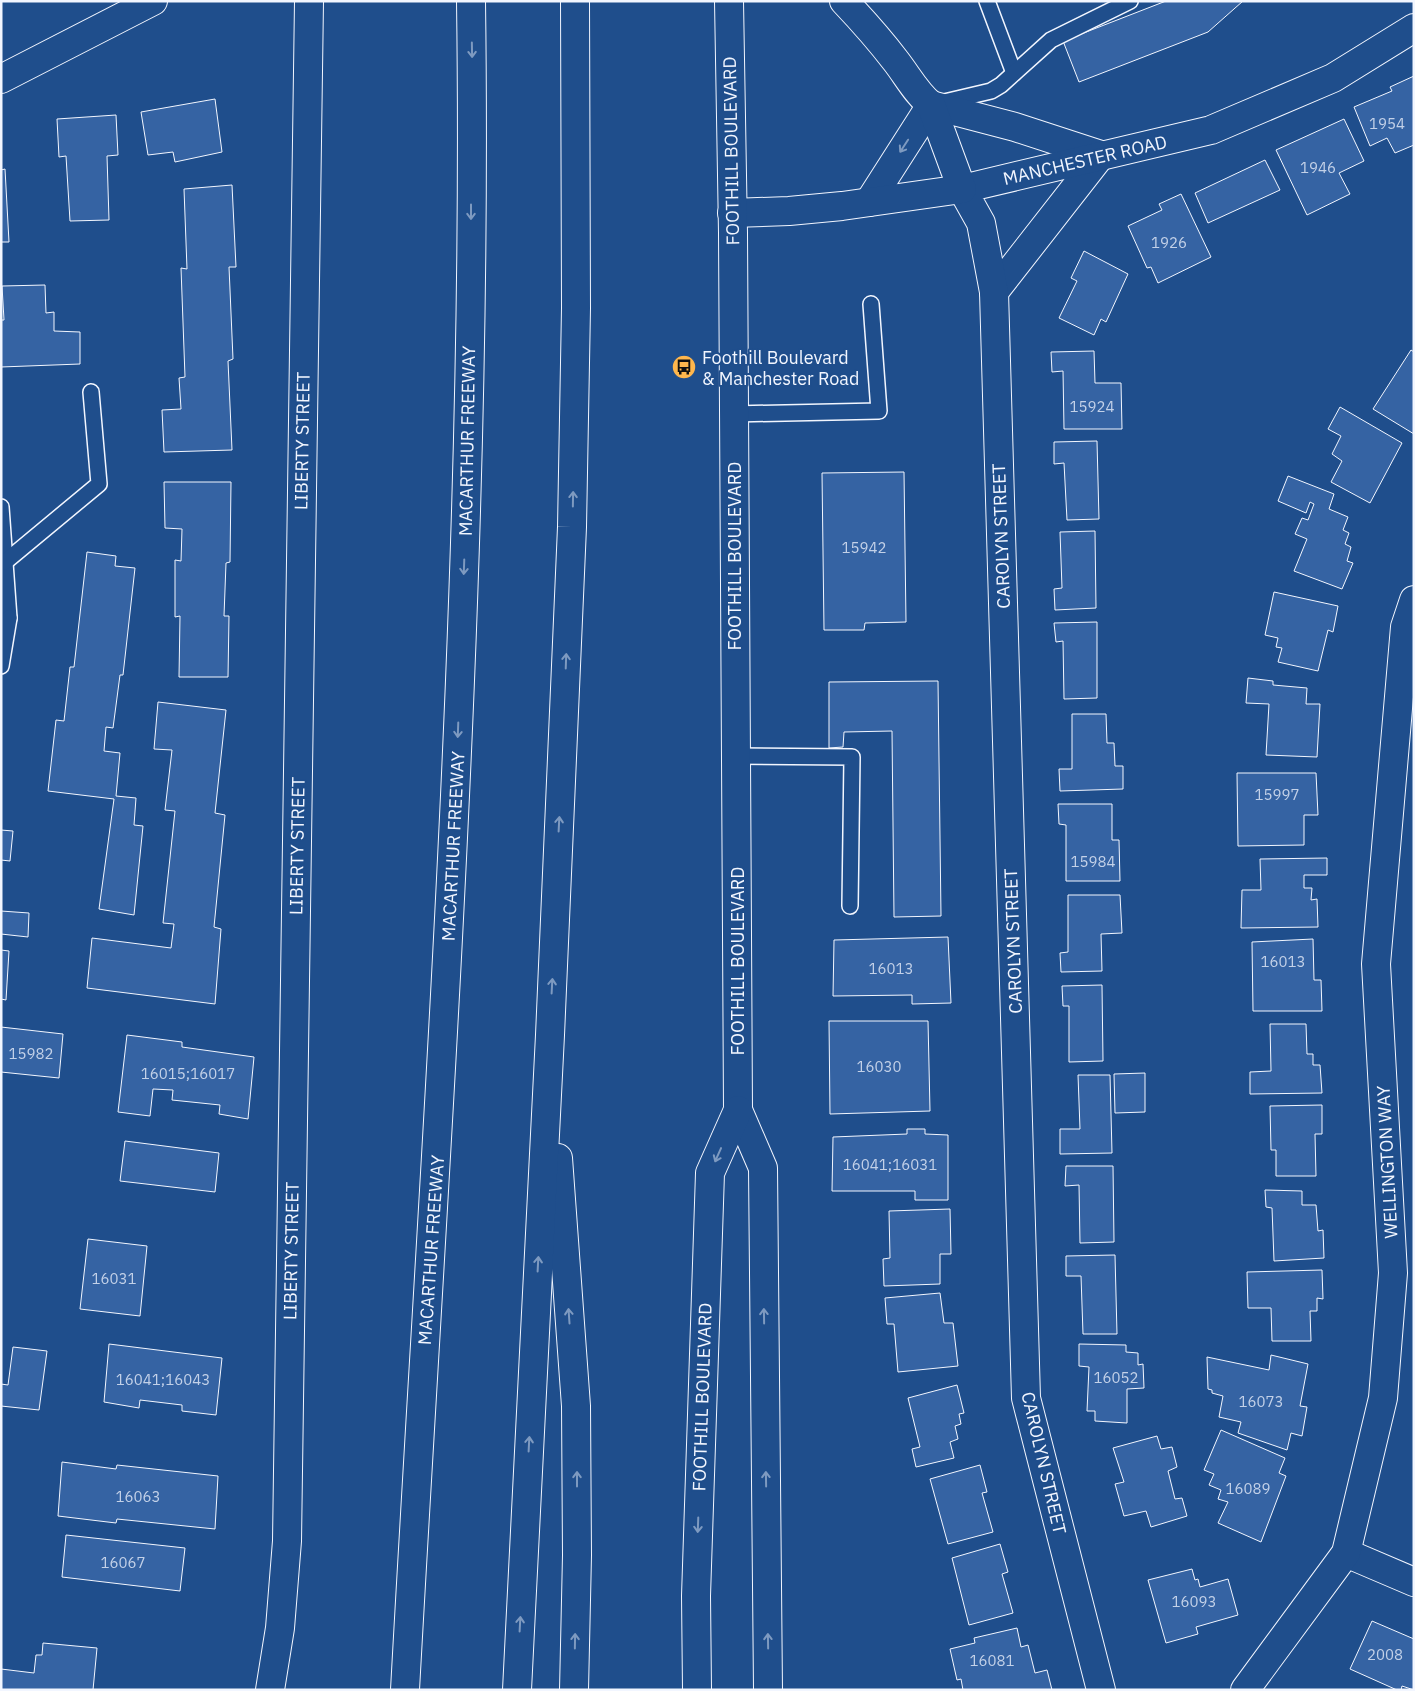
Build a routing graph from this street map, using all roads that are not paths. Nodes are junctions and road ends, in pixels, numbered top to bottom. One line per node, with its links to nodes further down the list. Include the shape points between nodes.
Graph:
1 (153, 1): 11 (main road)
2 (309, 1): 32 (main road, LIBERTY STREET, via 287,1540 280,1628)
3 (471, 1): 33 (main road, MACARTHUR FREEWAY, one-way to 33, via 471,306 457,755)
4 (575, 1): 28 (main road, one-way to 4, via 572,527 576,308)
5 (729, 1): 16 (main road, FOOTHILL BOULEVARD)
6 (844, 1): 12 (main road)
7 (987, 1): 10 (lane)
8 (1130, 1): 10 (lane, via 1051,40)
9 (1414, 28): 13 (main road, MANCHESTER ROAD, via 1332,78 1210,130)
10 (1014, 73): 12 (lane, via 991,91)
11 (1, 79)
12 (931, 105): 13 (main road, via 1015,127); 14 (main road, CAROLYN STREET); 15 (main road, one-way to 15)
13 (1101, 155): 14 (main road, MANCHESTER ROAD); 17 (main road)
14 (962, 189): 15 (main road, MANCHESTER ROAD); 17 (main road, CAROLYN STREET, via 981,223)
15 (869, 202): 16 (main road, MANCHESTER ROAD, via 789,211)
16 (732, 213): 20 (main road, FOOTHILL BOULEVARD)
17 (994, 292): 38 (main road, CAROLYN STREET, via 1026,1398)
18 (871, 304): 20 (lane, via 879,411)
19 (91, 392): 22 (lane, via 99,484)
20 (733, 414): 26 (main road, FOOTHILL BOULEVARD)
21 (1, 506): 22 (lane)
22 (5, 562): 24 (lane)
23 (1414, 600): 30 (main road, WELLINGTON WAY, via 1405,627 1376,964 1393,1273 1383,1398)
24 (5, 618): 25 (lane)
25 (1, 666)
26 (736, 756): 27 (lane, via 852,757); 29 (main road, FOOTHILL BOULEVARD)
27 (850, 906)
28 (550, 1035): 34 (main road, one-way to 28); 35 (main road, one-way to 28, via 576,1406)
29 (738, 1110): 36 (main road, FOOTHILL BOULEVARD, one-way to 36, via 710,1173 696,1596); 37 (main road, FOOTHILL BOULEVARD, one-way to 29, via 762,1168)
30 (1346, 1553): 31 (main road); 39 (main road, WELLINGTON WAY)
31 (1414, 1582)
32 (270, 1690)
33 (405, 1690)
34 (517, 1690)
35 (574, 1690)
36 (697, 1690)
37 (768, 1690)
38 (1101, 1690)
39 (1245, 1690)

